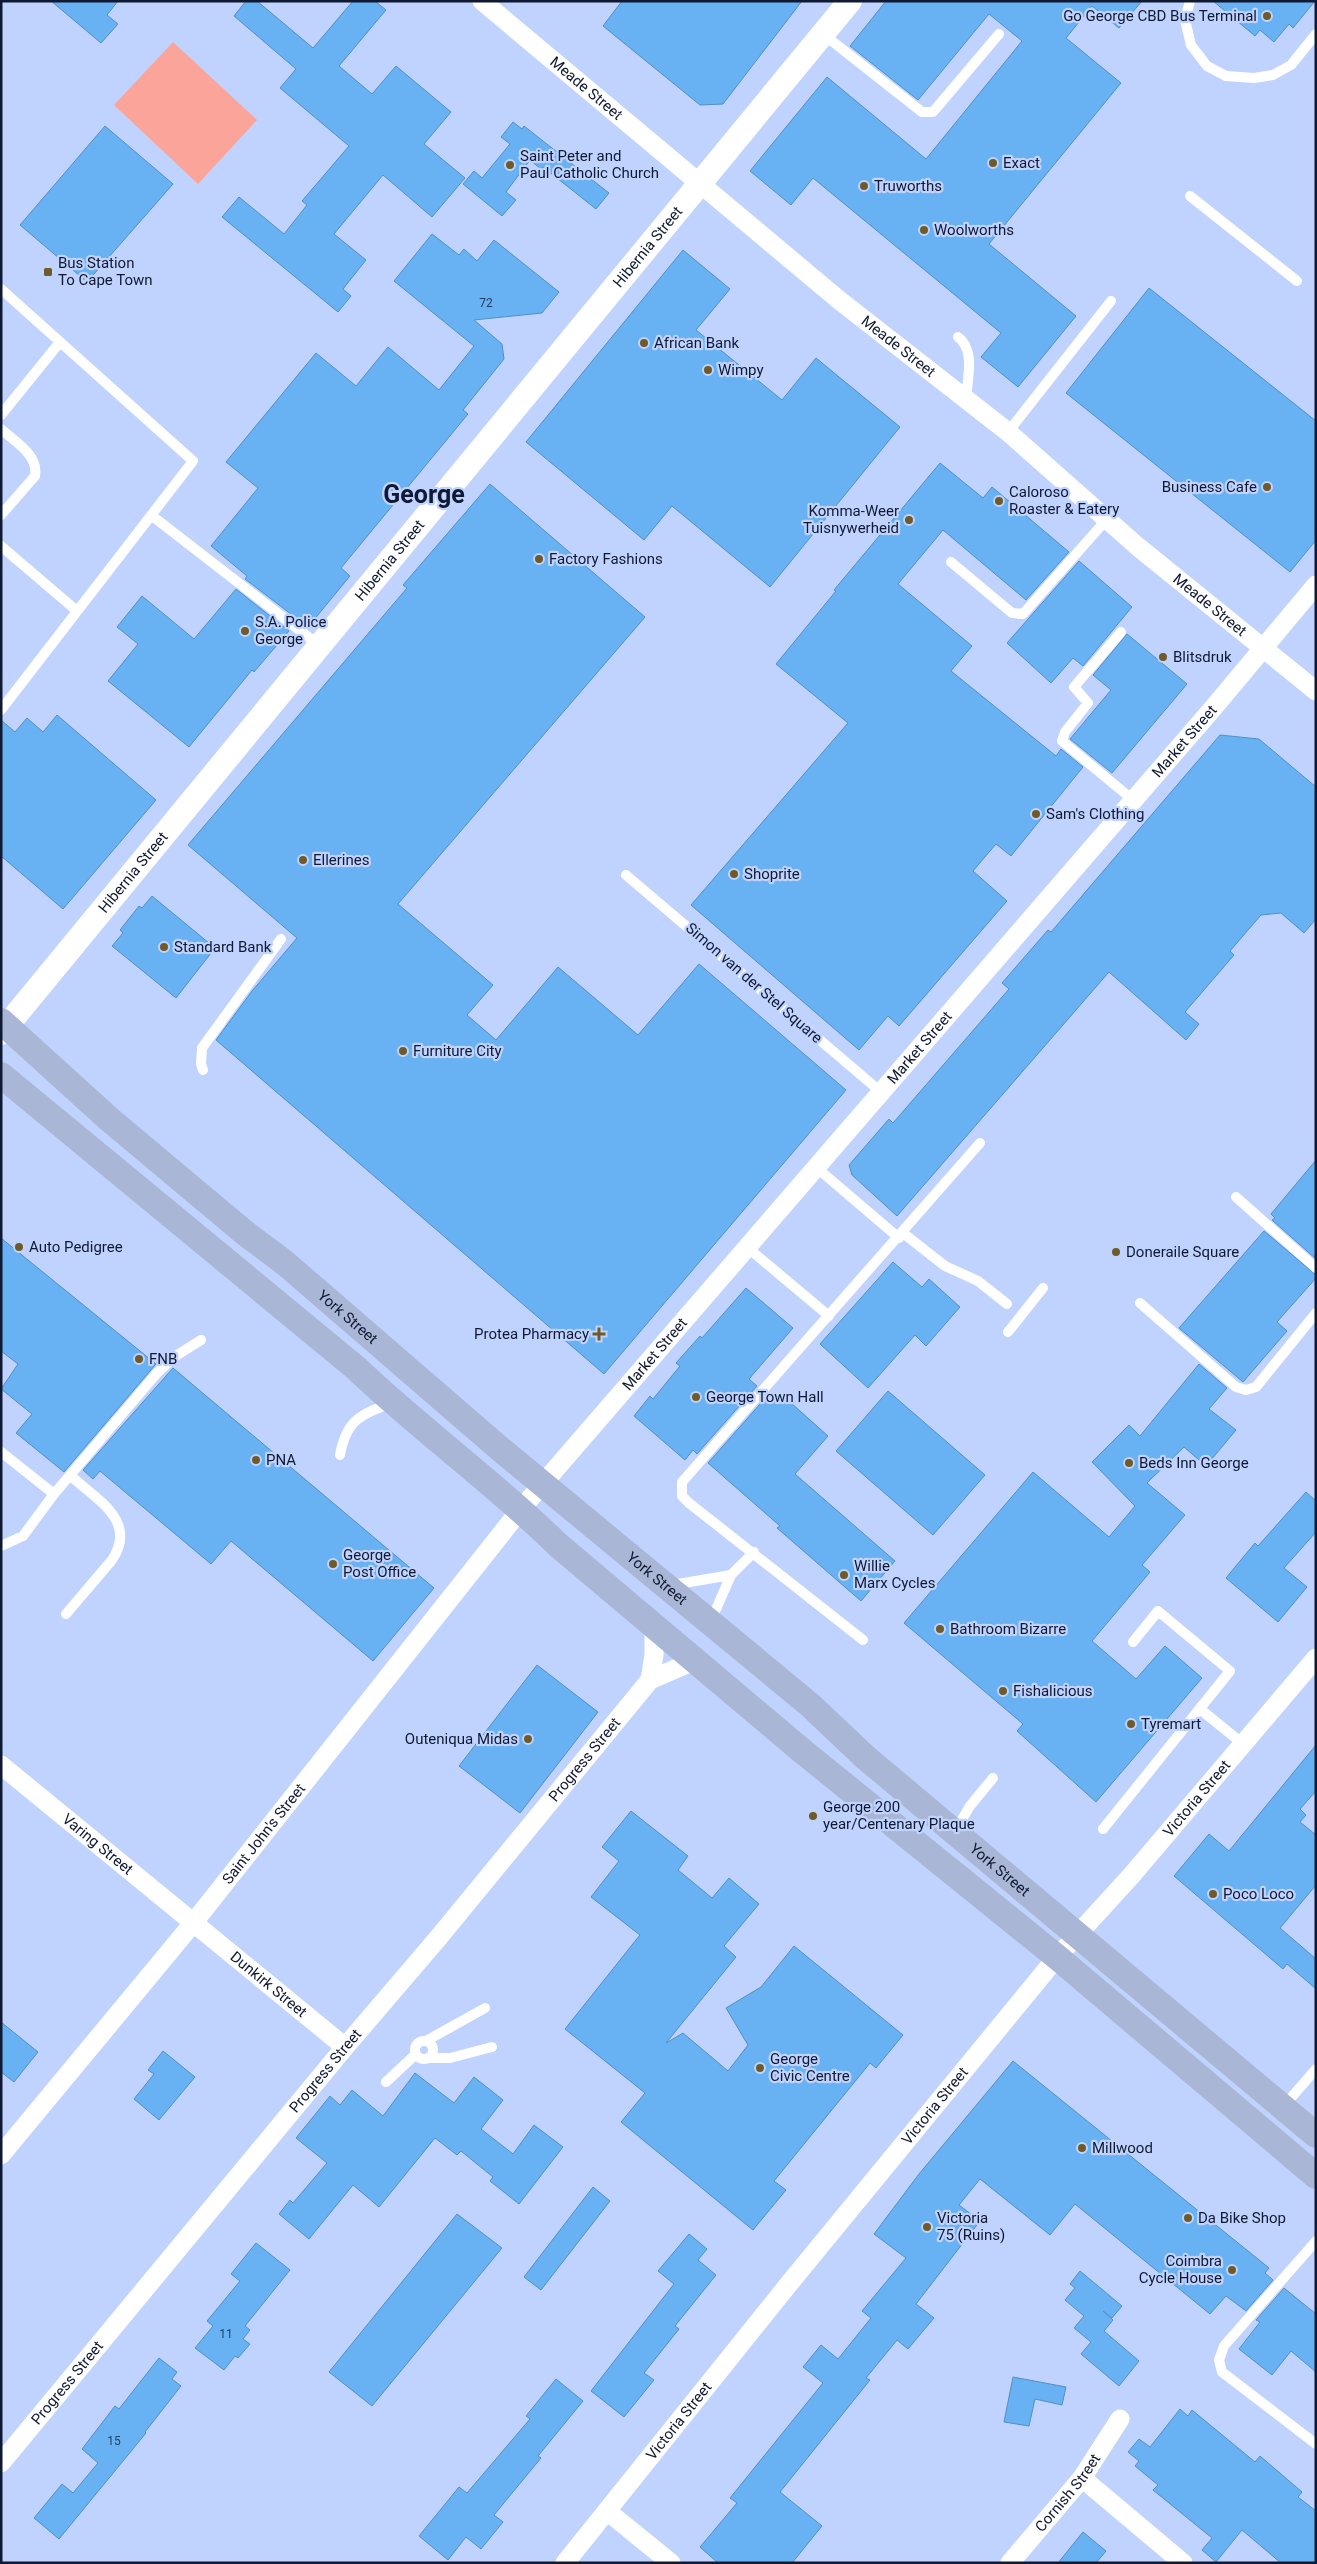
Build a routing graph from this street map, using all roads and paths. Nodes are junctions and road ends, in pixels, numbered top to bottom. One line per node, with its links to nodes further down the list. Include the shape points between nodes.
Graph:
1 (482, 1): 7 (street, Meade Street)
2 (850, 1): 4 (street, Hibernia Street)
3 (1190, 1): 6 (lane, via 1185,20 1191,45 1207,66 1226,76 1254,78 1273,75 1291,65)
4 (823, 34): 5 (lane, via 927,113 940,105); 7 (street, Hibernia Street)
5 (999, 34)
6 (1316, 34)
7 (699, 184): 14 (street, Meade Street); 26 (street, Hibernia Street)
8 (1190, 196): 9 (lane)
9 (1296, 281)
10 (3, 294): 13 (lane)
11 (1110, 301): 17 (lane)
12 (958, 337): 14 (lane, via 963,340 969,354)
13 (60, 342): 15 (lane); 19 (lane, via 193,461)
14 (966, 400): 17 (street, Meade Street)
15 (1, 415)
16 (1, 429): 18 (lane, via 34,459 36,467 35,476)
17 (1008, 432): 20 (street, Meade Street)
18 (1, 515)
19 (151, 515): 24 (lane); 26 (lane)
20 (1107, 519): 22 (lane, via 1023,614 1012,613); 27 (street, Meade Street)
21 (1, 546): 24 (lane)
22 (951, 562)
23 (1316, 585): 27 (street, Market Street)
24 (77, 611): 29 (lane)
25 (1121, 632): 30 (lane, via 1074,687 1088,703 1062,741)
26 (320, 646): 33 (street, Hibernia Street)
27 (1262, 647): 28 (street, Meade Street); 30 (street, Market Street)
28 (1316, 691)
29 (1, 710)
30 (1133, 800): 36 (street, Market Street)
31 (626, 875): 36 (lane, Simon van der Stel Square)
32 (281, 939): 34 (lane, via 206,1042 200,1055)
33 (3, 1026): 54 (main road, York Street)
34 (203, 1070)
35 (1, 1075): 50 (main road, York Street, via 356,1368)
36 (881, 1092): 38 (street, Market Street)
37 (980, 1143): 40 (lane)
38 (817, 1168): 40 (lane); 41 (street, Market Street)
39 (1236, 1197): 42 (lane)
40 (901, 1235): 45 (lane, via 945,1266 978,1281); 47 (lane)
41 (748, 1248): 47 (lane); 54 (street, Market Street)
42 (1316, 1268)
43 (1043, 1288): 48 (lane)
44 (1140, 1303): 46 (lane, via 1236,1387 1246,1390 1256,1387)
45 (1007, 1304)
46 (1316, 1314)
47 (829, 1316): 58 (lane, via 682,1482 682,1496)
48 (1008, 1332)
49 (201, 1340): 53 (lane, via 174,1357 157,1373)
50 (393, 1403): 52 (lane, via 356,1420 344,1436); 56 (main road, York Street)
51 (1, 1452): 55 (lane)
52 (340, 1455)
53 (70, 1476): 55 (lane); 61 (lane, via 110,1512 122,1536 119,1551)
54 (543, 1484): 56 (street, Market Street); 60 (main road, York Street)
55 (54, 1494): 57 (lane, via 22,1536)
56 (521, 1509): 63 (main road, York Street, via 558,1545); 75 (street, Saint John's Street)
57 (1, 1546)
58 (754, 1552): 59 (lane); 64 (lane)
59 (731, 1575): 60 (lane); 62 (lane)
60 (666, 1586): 62 (main road, York Street)
61 (66, 1614)
62 (710, 1624): 74 (main road, York Street, via 810,1705 865,1757)
63 (654, 1625): 67 (main road, York Street); 68 (street)
64 (863, 1640)
65 (1133, 1642): 69 (lane, via 1158,1612 1230,1671)
66 (1316, 1658): 70 (street, Victoria Street)
67 (696, 1660): 68 (street, Progress Street); 77 (main road, York Street, via 801,1750)
68 (650, 1680): 80 (street, Progress Street, via 439,1937)
69 (1200, 1709): 70 (lane); 73 (lane)
70 (1243, 1744): 76 (street, Victoria Street)
71 (1, 1765): 75 (street, Varing Street)
72 (993, 1778): 74 (lane)
73 (1103, 1829)
74 (954, 1832): 76 (main road, York Street)
75 (194, 1922): 80 (street, Dunkirk Street); 88 (street, Saint John's Street)
76 (1078, 1936): 77 (street, Victoria Street); 86 (main road, York Street)
77 (1058, 1957): 89 (main road, York Street); 95 (street, Victoria Street)
78 (485, 2008): 79 (lane)
79 (426, 2041): 82 (lane, via 416,2045); 83 (lane, via 433,2049)
80 (344, 2047): 93 (street, Progress Street)
81 (492, 2047): 83 (lane, via 450,2058)
82 (416, 2054): 83 (lane, via 420,2058); 85 (lane)
83 (428, 2058)
84 (1316, 2068): 86 (lane)
85 (386, 2082)
86 (1283, 2108): 87 (main road, York Street)
87 (1316, 2135)
88 (1, 2155)
89 (1316, 2176)
90 (1316, 2241): 92 (lane, via 1224,2346 1218,2360 1222,2372)
91 (1120, 2419): 94 (street, Cornish Street)
92 (1316, 2444)
93 (1, 2463)
94 (1082, 2478): 98 (street, Cornish Street); 99 (street)
95 (607, 2511): 96 (street, Victoria Street); 97 (street)
96 (565, 2563)
97 (671, 2563)
98 (1010, 2563)
99 (1183, 2563)

